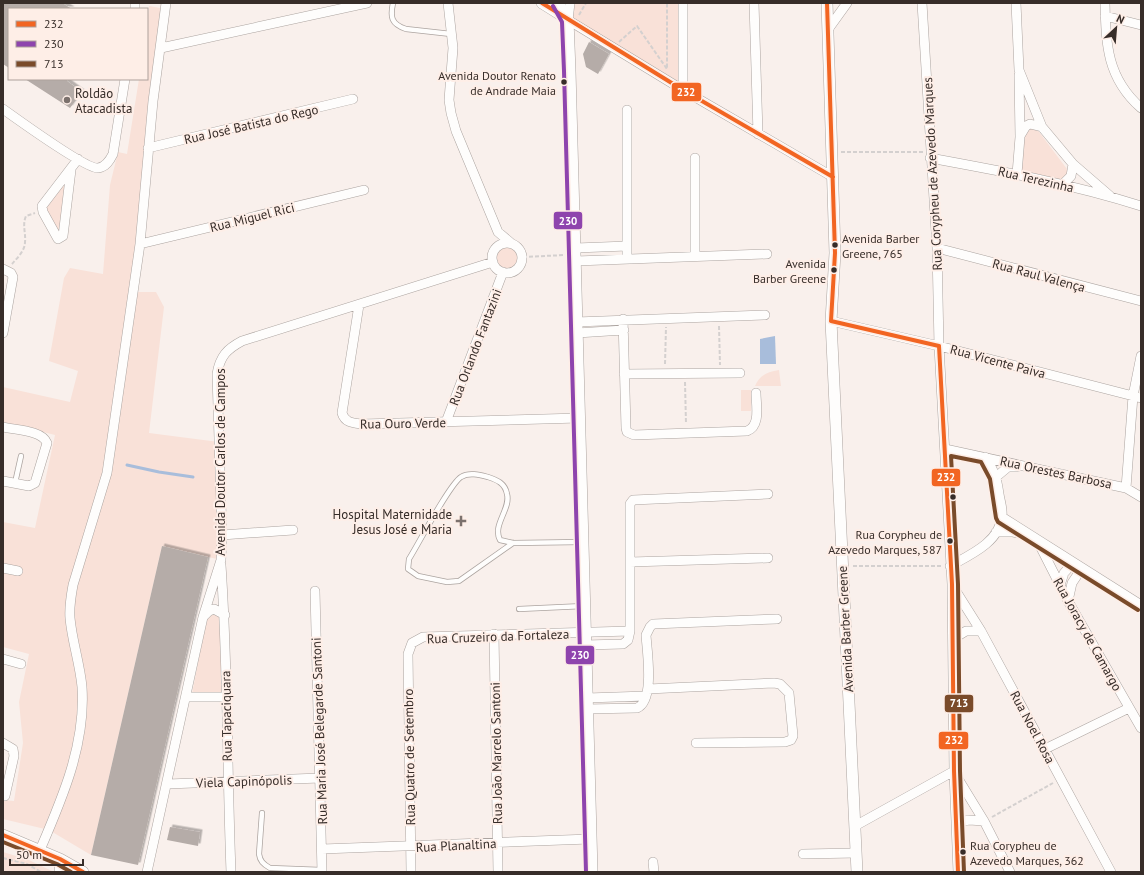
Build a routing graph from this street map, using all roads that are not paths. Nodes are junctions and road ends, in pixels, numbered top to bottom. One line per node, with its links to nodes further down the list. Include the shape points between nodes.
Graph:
1 (166, 3): 20 (street)
2 (367, 3): 20 (street)
3 (393, 3): 19 (lane, via 392,19 399,26)
4 (448, 3): 19 (street)
5 (542, 3): 16 (street)
6 (558, 3): 16 (street)
7 (570, 3): 16 (street)
8 (683, 3): 23 (street)
9 (754, 3): 29 (street)
10 (827, 3): 18 (street, Avenida Barber Greene)
11 (847, 3): 18 (street)
12 (922, 3): 32 (street, Rua Corypheu de Azevedo Marques)
13 (1016, 3): 21 (street)
14 (1105, 3): 15 (street)
15 (1105, 16): 17 (street); 25 (street, via 1108,51 1116,77 1127,94)
16 (568, 20): 23 (street); 50 (street)
17 (1141, 26)
18 (829, 28): 38 (street, Avenida Barber Greene)
19 (452, 34): 43 (street, via 449,100 451,113)
20 (161, 48): 31 (street, via 152,101)
21 (1019, 70): 28 (street); 30 (street)
22 (125, 80): 34 (street, via 113,154 104,166 93,168)
23 (683, 90): 29 (street)
24 (353, 99): 31 (street, Rua José Batista do Rego)
25 (1141, 108)
26 (3, 109): 34 (street)
27 (627, 110): 46 (street)
28 (1042, 127): 30 (street, via 1030,124); 35 (street)
29 (758, 134): 38 (street)
30 (1020, 137): 37 (street)
31 (148, 148): 45 (street)
32 (930, 154): 37 (street, Rua Terezinha); 47 (street, Rua Corypheu de Azevedo Marques)
33 (695, 158): 51 (street)
34 (78, 159): 36 (street)
35 (1073, 164): 39 (street, via 1071,176); 41 (street)
36 (71, 170): 36 (street, via 62,238 56,238 43,212 44,203)
37 (1017, 174): 39 (street, Rua Terezinha)
38 (833, 177): 60 (street, Avenida Barber Greene, via 835,253)
39 (1062, 185): 41 (street, Rua Terezinha)
40 (364, 190): 45 (street, Rua Miguel Rici)
41 (1110, 196): 42 (street, Rua Terezinha)
42 (1141, 206)
43 (498, 232): 44 (street); 48 (street)
44 (511, 243): 48 (street, via 501,244); 55 (street, via 519,248 522,262 517,270)
45 (140, 244): 140 (street, via 107,473 70,601 72,634 82,685 80,729 65,788)
46 (627, 246): 50 (street); 52 (street)
47 (937, 248): 56 (street, Rua Raul Valença); 64 (street, Rua Corypheu de Azevedo Marques)
48 (494, 251): 53 (street)
49 (766, 254): 51 (street)
50 (576, 255): 52 (street); 61 (street)
51 (695, 256): 52 (street)
52 (627, 258)
53 (493, 262): 55 (street, via 495,267); 57 (street, Avenida Doutor Carlos de Campos)
54 (5, 269): 63 (street, via 13,277)
55 (503, 272): 71 (street, Rua Orlando Fantazini)
56 (1141, 302)
57 (359, 305): 71 (street, Rua Ouro Verde, via 343,418 354,424); 86 (street, Avenida Doutor Carlos de Campos, via 242,341 223,355 217,374)
58 (765, 314): 59 (street)
59 (623, 319): 61 (street); 62 (street)
60 (831, 321): 64 (street, Rua Vicente Paiva); 134 (street, Avenida Barber Greene)
61 (576, 327): 62 (street); 70 (street)
62 (624, 330): 67 (street)
63 (3, 333)
64 (940, 346): 69 (street, Rua Vicente Paiva); 73 (street, Rua Corypheu de Azevedo Marques)
65 (1141, 356): 69 (street)
66 (740, 373): 67 (street)
67 (624, 374): 68 (street, via 628,432 634,435 751,430 756,423)
68 (756, 393)
69 (1137, 397): 80 (street)
70 (579, 418): 71 (street, Rua Ouro Verde); 88 (street)
71 (446, 422)
72 (3, 427): 79 (street, via 38,434 47,443 35,483 29,486)
73 (945, 449): 75 (street, Rua Orestes Barbosa); 94 (street, Rua Corypheu de Azevedo Marques)
74 (21, 456): 79 (lane)
75 (985, 457): 76 (street, Rua Orestes Barbosa); 77 (street)
76 (1031, 467): 77 (street, via 1008,467); 80 (street, Rua Orestes Barbosa)
77 (996, 476): 83 (street)
78 (3, 481): 79 (street)
79 (16, 483)
80 (1126, 488): 82 (street, Rua Orestes Barbosa)
81 (768, 494): 92 (street, via 633,500 630,504)
82 (1141, 497)
83 (1002, 517): 85 (street); 87 (street)
84 (293, 530): 86 (street)
85 (996, 532): 87 (street, via 1013,532); 94 (street, via 981,548)
86 (222, 535): 91 (street, Avenida Doutor Carlos de Campos)
87 (1035, 538): 93 (street); 99 (street, Rua Joracy de Camargo)
88 (582, 542): 89 (lane); 103 (street)
89 (513, 543): 89 (lane, via 500,540 497,535 508,498 503,484 471,474 461,477 449,491 409,559 408,568 418,576 447,582 459,581)
90 (768, 558): 92 (street)
91 (221, 560): 105 (street, Rua Tapaciquara); 106 (street, Avenida Doutor Carlos de Campos)
92 (630, 562): 108 (street)
93 (1073, 563): 96 (street); 99 (street, via 1064,573)
94 (950, 566): 98 (street, Rua Corypheu de Azevedo Marques)
95 (3, 568): 97 (street)
96 (1082, 568): 101 (street, via 1072,584); 102 (street)
97 (18, 571)
98 (952, 584): 109 (street, Rua Noel Rosa); 112 (street, Rua Corypheu de Azevedo Marques)
99 (1060, 585): 101 (street, Rua Joracy de Camargo)
100 (315, 591): 127 (street, Rua Maria José Belegarde Santoni)
101 (1068, 600): 121 (street, Rua Joracy de Camargo)
102 (1141, 605)
103 (584, 606): 104 (lane); 110 (street)
104 (519, 609)
105 (225, 615): 106 (street, via 214,609); 118 (street, Rua Tapaciquara)
106 (203, 617): 119 (street, Avenida Doutor Carlos de Campos)
107 (778, 619): 117 (street, via 653,624 646,635)
108 (630, 631): 110 (street, Rua Cruzeiro da Fortaleza); 114 (street, via 628,640 623,644)
109 (981, 631): 112 (street, via 966,631); 125 (street, Rua Noel Rosa)
110 (584, 632): 111 (street, Rua Cruzeiro da Fortaleza); 114 (street)
111 (494, 634): 113 (street, Rua Cruzeiro da Fortaleza, via 423,637); 138 (street, Rua João Marcelo Santoni)
112 (953, 639): 126 (street, Rua Corypheu de Azevedo Marques)
113 (412, 643): 139 (street, Rua Quatro de Setembro, via 408,654)
114 (585, 645): 120 (street)
115 (3, 659): 116 (street)
116 (21, 664)
117 (647, 693): 120 (street, via 644,704 637,708); 124 (street, via 774,683 780,684 789,693 793,736 791,740)
118 (226, 697): 119 (street); 128 (street, Rua Tapaciquara)
119 (186, 698): 129 (street, Avenida Doutor Carlos de Campos)
120 (587, 704): 136 (street)
121 (1129, 708): 122 (street, Rua Joracy de Camargo); 125 (street)
122 (1141, 728)
123 (3, 743): 130 (street, via 13,749 14,756)
124 (696, 744)
125 (1045, 749): 158 (street, Rua Noel Rosa)
126 (954, 771): 132 (street); 133 (street, Rua Corypheu de Azevedo Marques); 134 (street)
127 (320, 778): 128 (street, Viela Capinópolis); 141 (street, Rua Maria José Belegarde Santoni)
128 (227, 783): 129 (street, Viela Capinópolis); 150 (street, Rua Tapaciquara)
129 (168, 784): 149 (street, Avenida Doutor Carlos de Campos)
130 (5, 796)
131 (262, 814): 146 (lane, via 259,854 264,865 270,868)
132 (984, 821): 133 (street, via 969,820); 157 (street)
133 (956, 823): 156 (street, Rua Corypheu de Azevedo Marques)
134 (855, 826): 142 (street, Avenida Barber Greene)
135 (3, 835): 140 (street)
136 (590, 839): 138 (street, Rua Planaltina); 153 (street)
137 (3, 841): 140 (street)
138 (497, 843): 139 (street, Rua Planaltina); 152 (street, Rua João Marcelo Santoni)
139 (410, 847): 141 (street, Rua Planaltina); 151 (street, Rua Quatro de Setembro)
140 (36, 849): 144 (street)
141 (322, 849): 146 (street, Rua Maria José Belegarde Santoni)
142 (856, 853): 143 (street); 155 (street, Avenida Barber Greene)
143 (803, 854)
144 (60, 859): 147 (street); 148 (street)
145 (653, 862): 154 (street)
146 (322, 871)
147 (59, 872)
148 (84, 872)
149 (148, 872)
150 (231, 872)
151 (411, 872)
152 (498, 872)
153 (592, 872)
154 (654, 872)
155 (857, 872)
156 (958, 872)
157 (1010, 872)
158 (1111, 872)

